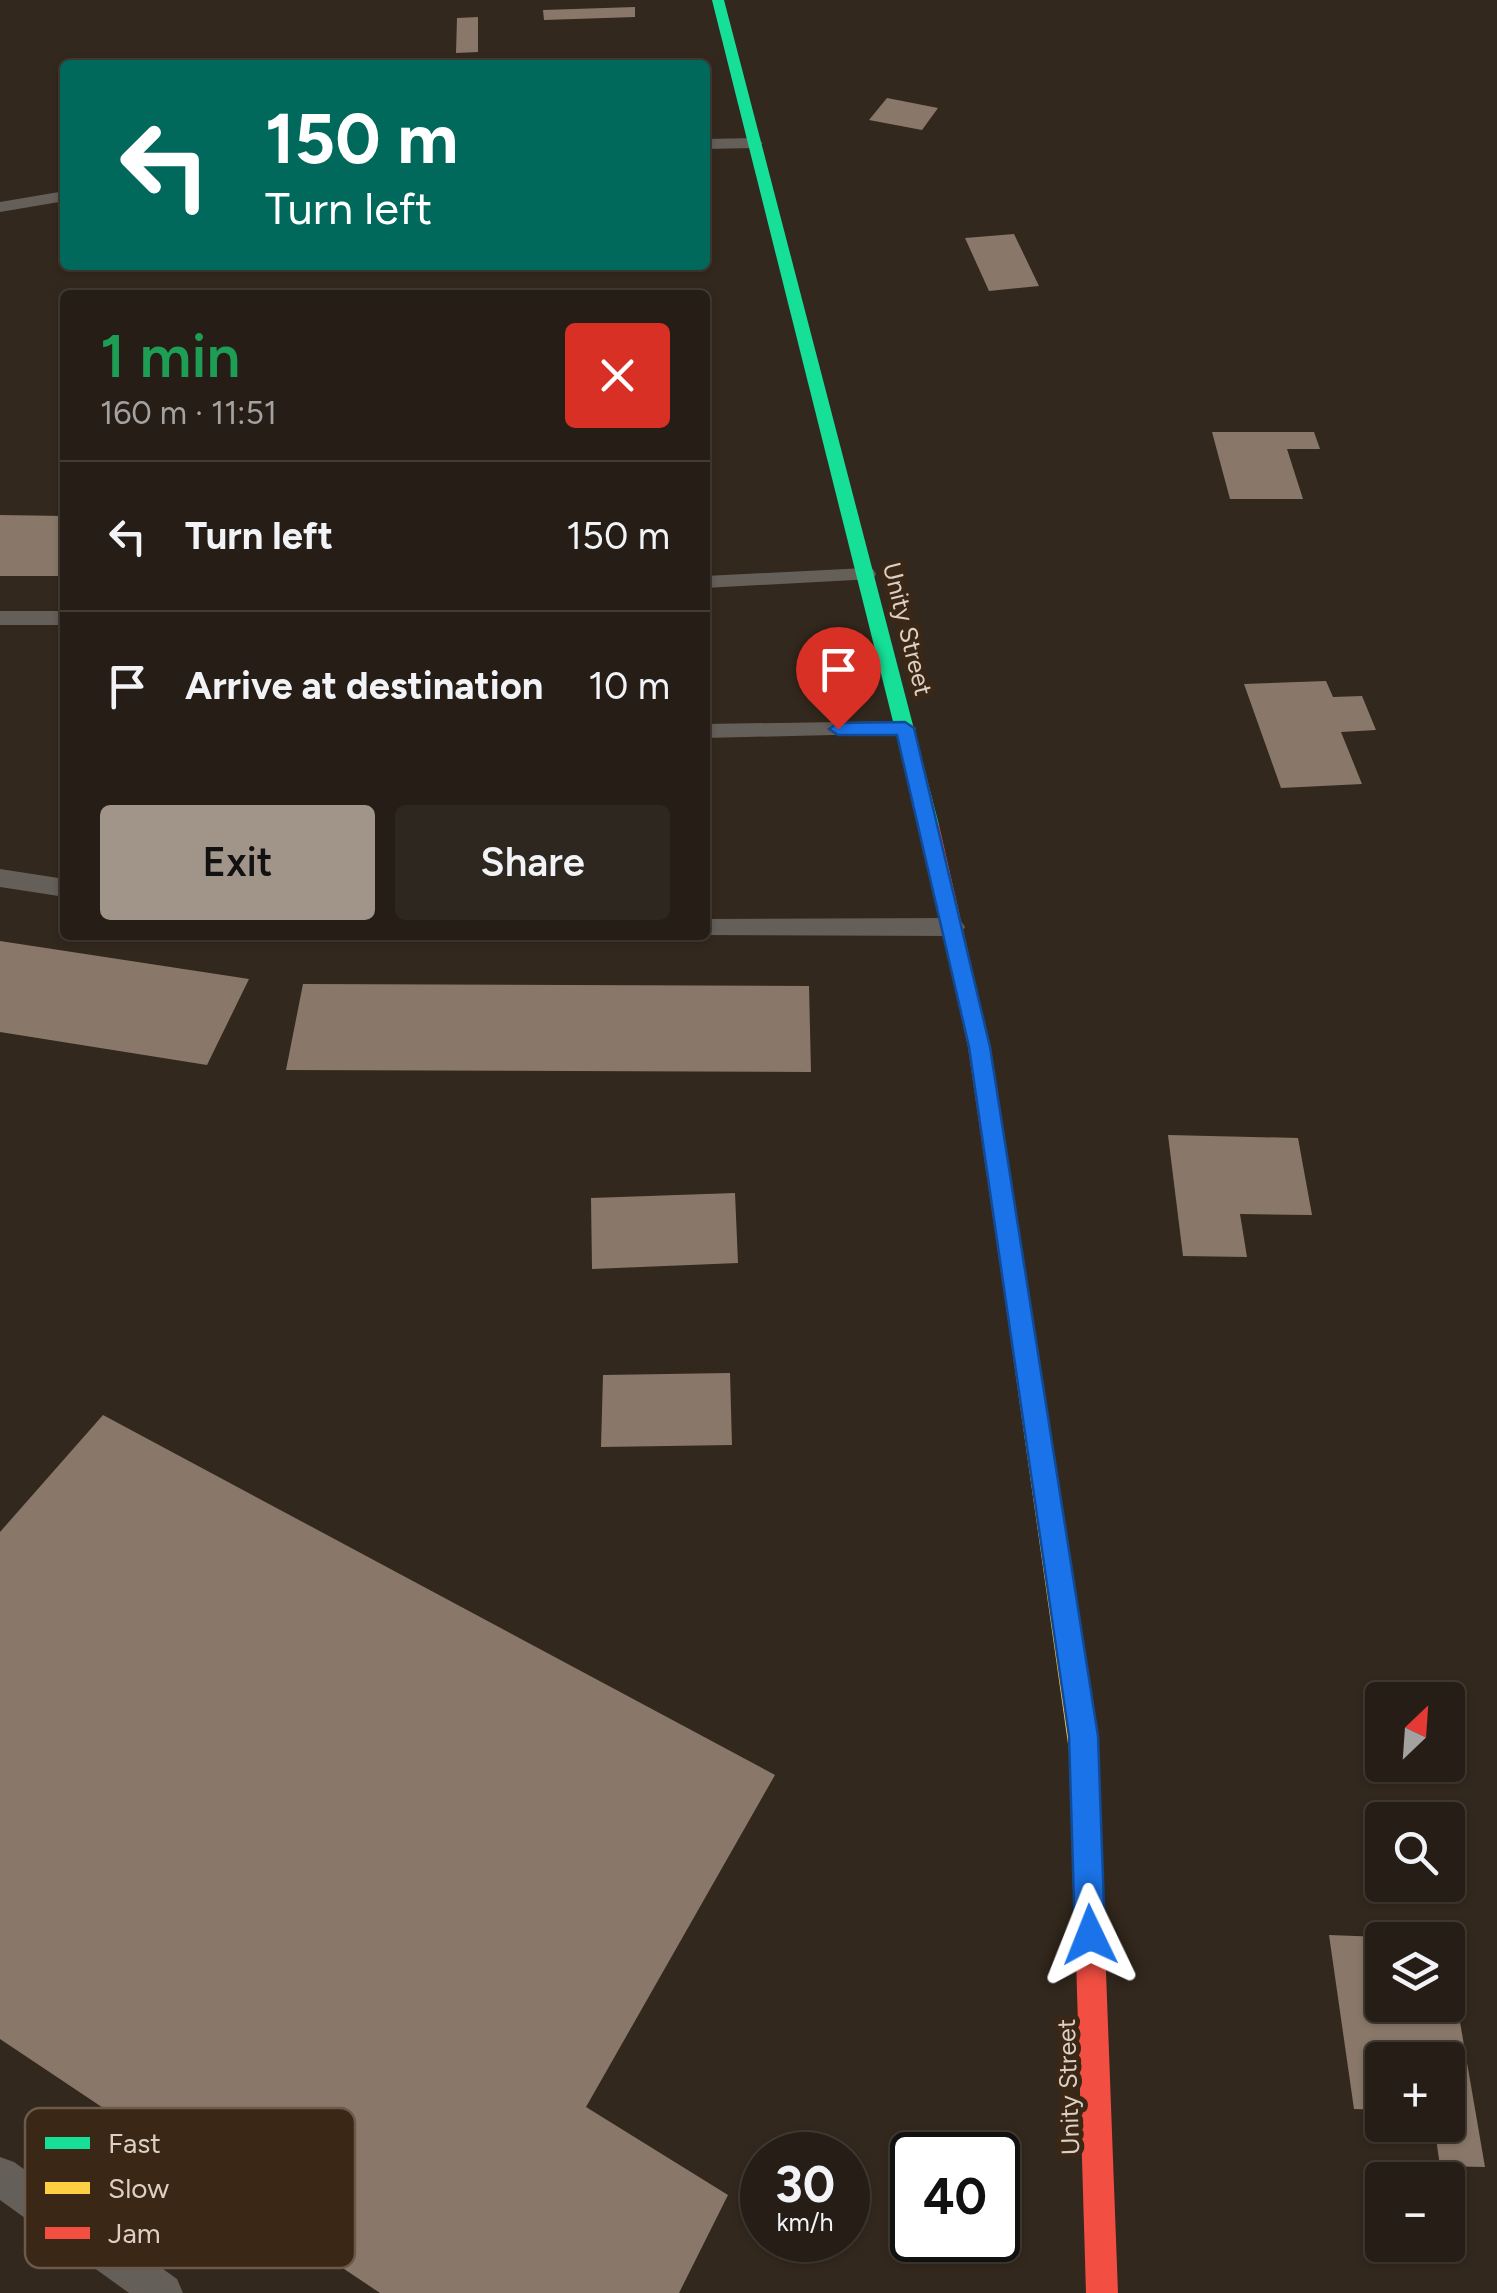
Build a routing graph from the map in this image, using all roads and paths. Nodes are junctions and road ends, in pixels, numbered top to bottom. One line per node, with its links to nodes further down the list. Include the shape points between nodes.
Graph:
1 (718, 0): 2 (street, Unity Street)
2 (755, 142): 3 (lane); 6 (street, Unity Street)
3 (710, 144)
4 (60, 197): 5 (lane)
5 (0, 206)
6 (865, 574): 7 (lane); 10 (street, Unity Street)
7 (710, 582)
8 (0, 618): 9 (lane)
9 (60, 618)
10 (905, 728): 11 (lane); 14 (street, Unity Street)
11 (710, 731)
12 (0, 878): 13 (lane)
13 (60, 887)
14 (952, 927): 15 (lane); 20 (street, Unity Street, via 980,1047 1084,1736)
15 (710, 928)
16 (0, 2176): 17 (lane)
17 (25, 2194)
18 (128, 2268): 19 (lane)
19 (163, 2293)
20 (1102, 2293)

